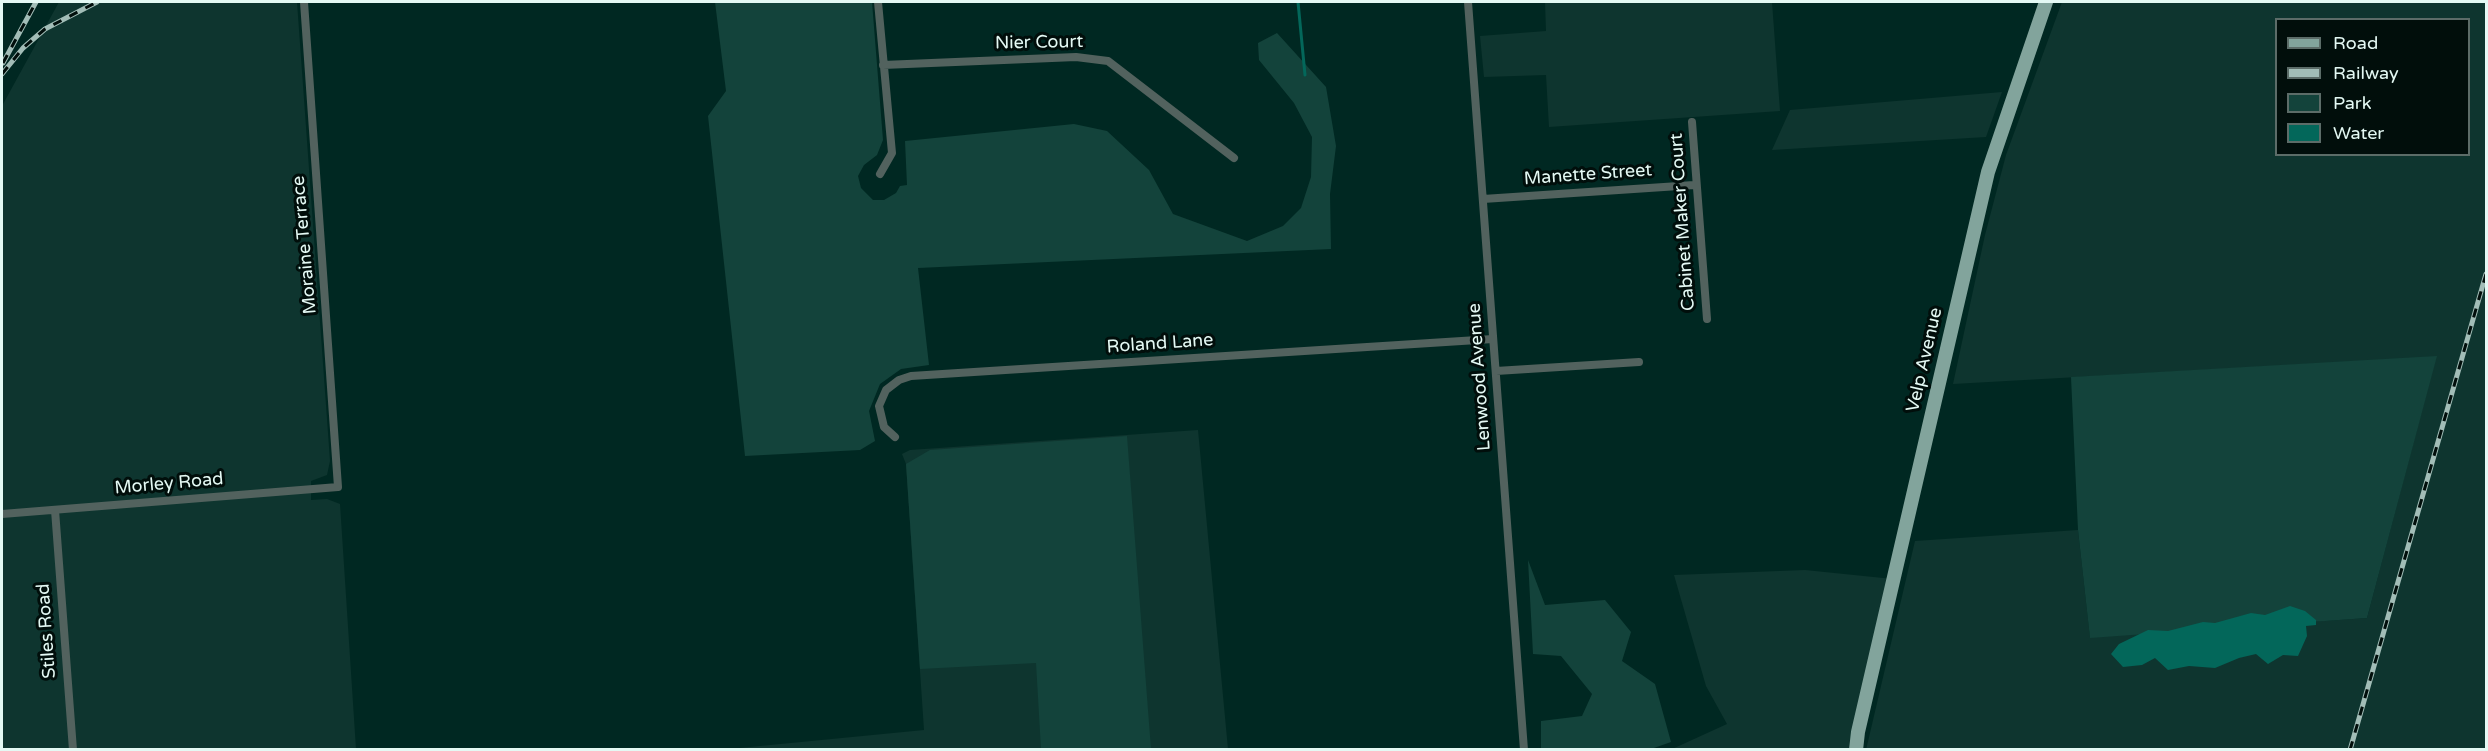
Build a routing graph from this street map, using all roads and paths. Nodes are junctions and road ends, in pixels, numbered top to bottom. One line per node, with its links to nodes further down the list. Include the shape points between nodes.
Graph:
1 (304, 2): 16 (street, Moraine Terrace)
2 (878, 2): 5 (street)
3 (1468, 2): 10 (street, Lenwood Avenue)
4 (2046, 2): 19 (main road, Velp Avenue, via 1988,172)
5 (883, 65): 7 (street, Nier Court, via 1076,57 1108,61); 8 (street, via 892,153)
6 (1692, 122): 9 (street, Cabinet Maker Court)
7 (1234, 158)
8 (880, 174)
9 (1694, 185): 10 (street, Manette Street); 11 (street, Cabinet Maker Court)
10 (1483, 198): 12 (street, Lenwood Avenue)
11 (1707, 319)
12 (1493, 339): 14 (street, Lenwood Avenue); 15 (street, Roland Lane, via 911,376 886,390 879,406 884,427)
13 (1639, 362): 14 (street)
14 (1496, 371): 21 (street, Lenwood Avenue)
15 (895, 437)
16 (338, 487): 17 (street, Morley Road)
17 (55, 510): 18 (street, Morley Road); 20 (street, Stiles Road)
18 (2, 514)
19 (1858, 732): 22 (main road, Velp Avenue); 23 (main road, Velp Avenue)
20 (72, 750)
21 (1524, 750)
22 (1850, 750)
23 (1856, 750)

